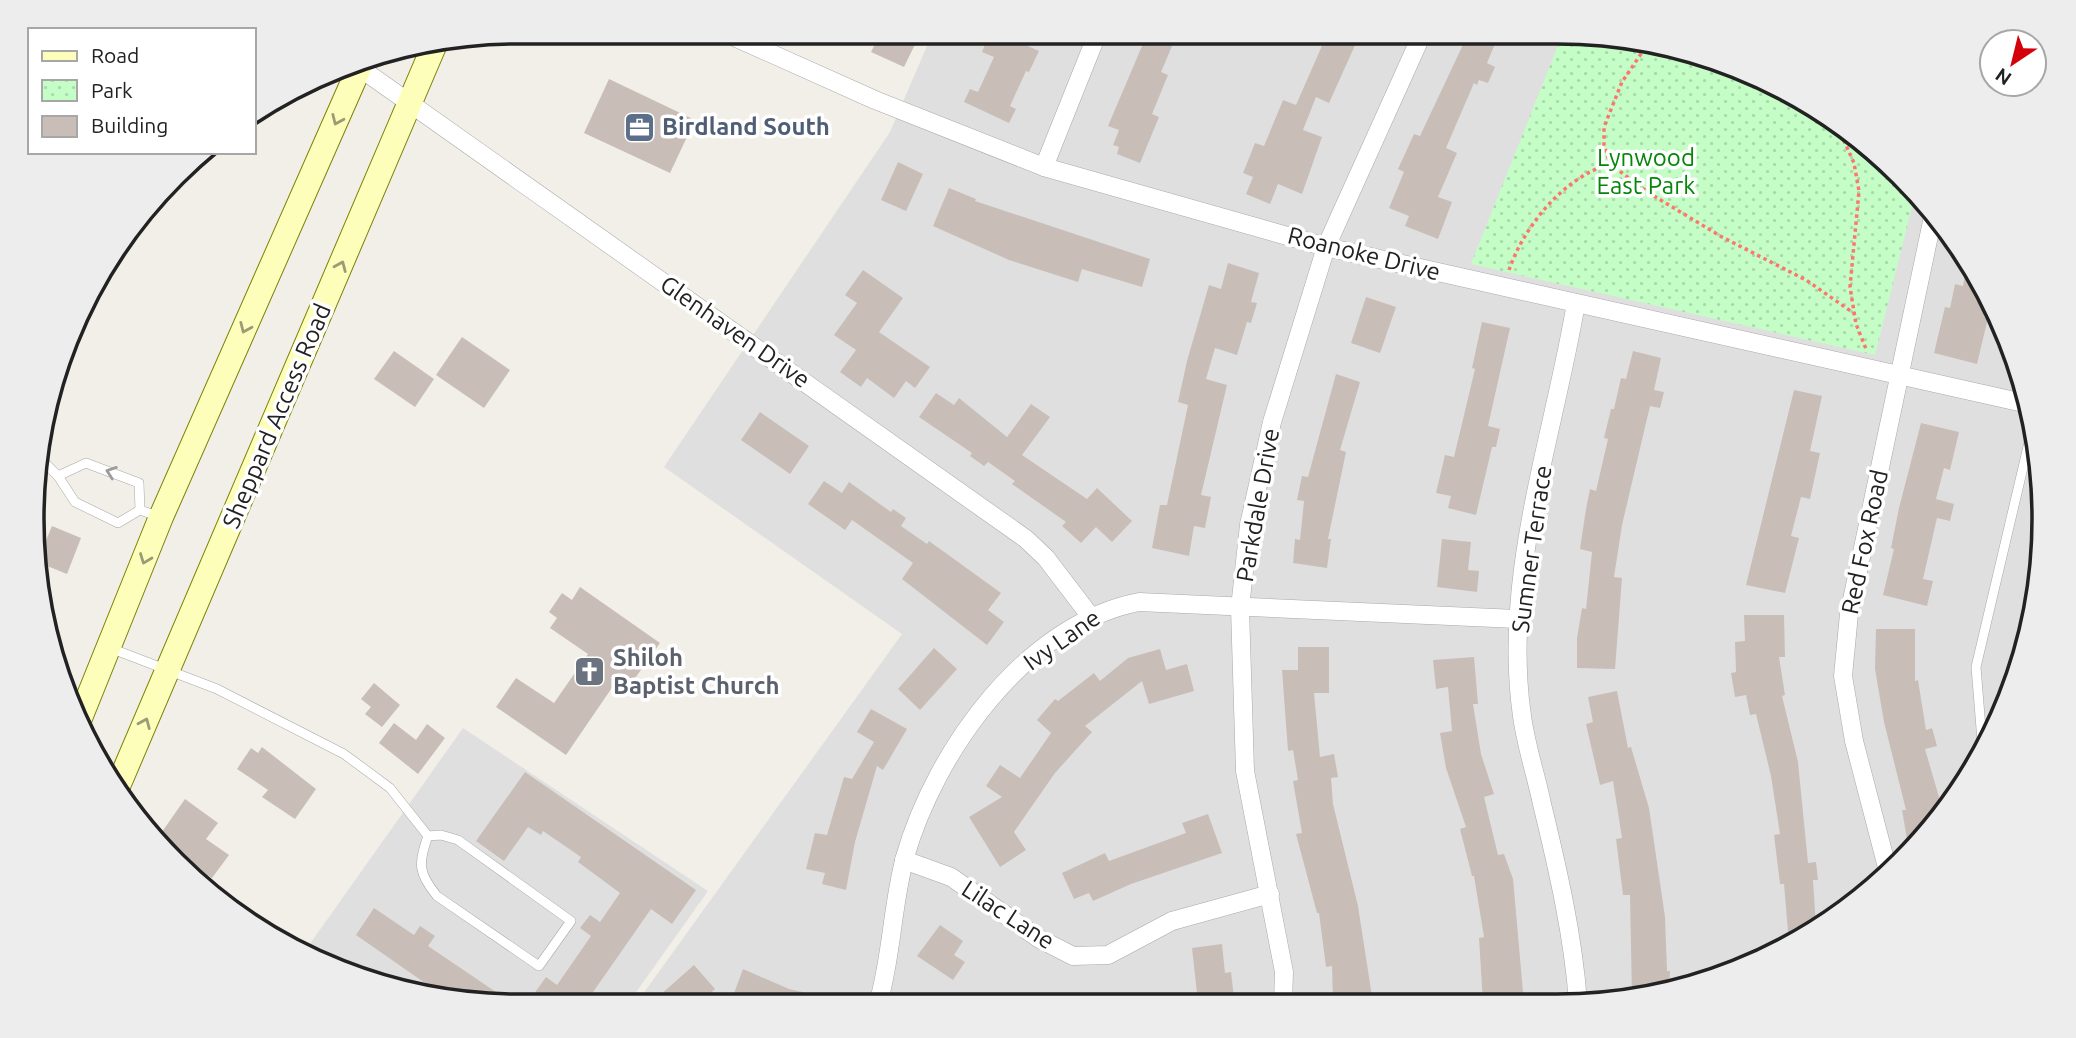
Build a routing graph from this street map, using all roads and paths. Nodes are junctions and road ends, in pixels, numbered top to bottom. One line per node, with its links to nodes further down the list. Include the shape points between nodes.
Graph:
1 (750, 44): 11 (street, Roanoke Drive)
2 (1093, 44): 11 (street)
3 (1418, 44): 13 (street, Parkdale Drive)
4 (431, 52): 8 (main road, Sheppard Access Road)
5 (1643, 52): 10 (path, via 1622,82 1604,127)
6 (368, 68): 8 (street, Glenhaven Drive)
7 (358, 72): 23 (main road, one-way to 23)
8 (410, 104): 25 (street, Glenhaven Drive, via 1026,539); 28 (main road, Sheppard Access Road, one-way to 8)
9 (1844, 140): 16 (path, via 1859,191 1850,287)
10 (1610, 164): 14 (path, via 1575,182 1541,215 1516,251); 16 (path, via 1649,193 1806,280)
11 (1044, 167): 13 (street, Roanoke Drive)
12 (1931, 226): 18 (street, Red Fox Road)
13 (1326, 247): 14 (street, Roanoke Drive); 24 (street, Parkdale Drive, via 1272,422 1249,526)
14 (1503, 287): 15 (street, Roanoke Drive)
15 (1576, 303): 17 (street, Roanoke Drive); 26 (street, Sumner Terrace, via 1533,509)
16 (1855, 314): 17 (path)
17 (1874, 369): 18 (street, Roanoke Drive)
18 (1900, 375): 19 (street, Roanoke Drive); 34 (street, Red Fox Road, via 1849,614 1843,676 1854,741)
19 (2017, 402)
20 (2027, 451): 30 (lane, via 1976,667)
21 (47, 465): 22 (lane)
22 (58, 476): 23 (lane, via 75,502 118,523); 23 (lane, one-way to 22, via 139,483 121,475 86,463)
23 (150, 514): 27 (main road, one-way to 27)
24 (1240, 608): 25 (street, Ivy Lane, via 1139,602 1111,607); 26 (street, Ivy Lane); 35 (street, Parkdale Drive, via 1245,771)
25 (1091, 617): 33 (street, Ivy Lane, via 1035,655 965,727 934,780)
26 (1517, 619): 36 (street, Sumner Terrace, via 1522,716 1574,953)
27 (110, 648): 28 (lane); 29 (main road)
28 (168, 670): 31 (main road, Sheppard Access Road, one-way to 28); 32 (lane, via 218,689 344,754 390,788)
29 (84, 709)
30 (1981, 732)
31 (121, 779)
32 (428, 836): 32 (lane, via 419,859 425,881 437,896 539,966 571,921 458,840)
33 (904, 860): 35 (street, Lilac Lane, via 951,877 1038,938 1073,956 1108,955 1172,921); 37 (street, Ivy Lane)
34 (1886, 862)
35 (1270, 894): 38 (street, Parkdale Drive)
36 (1577, 993)
37 (880, 994)
38 (1283, 994)

